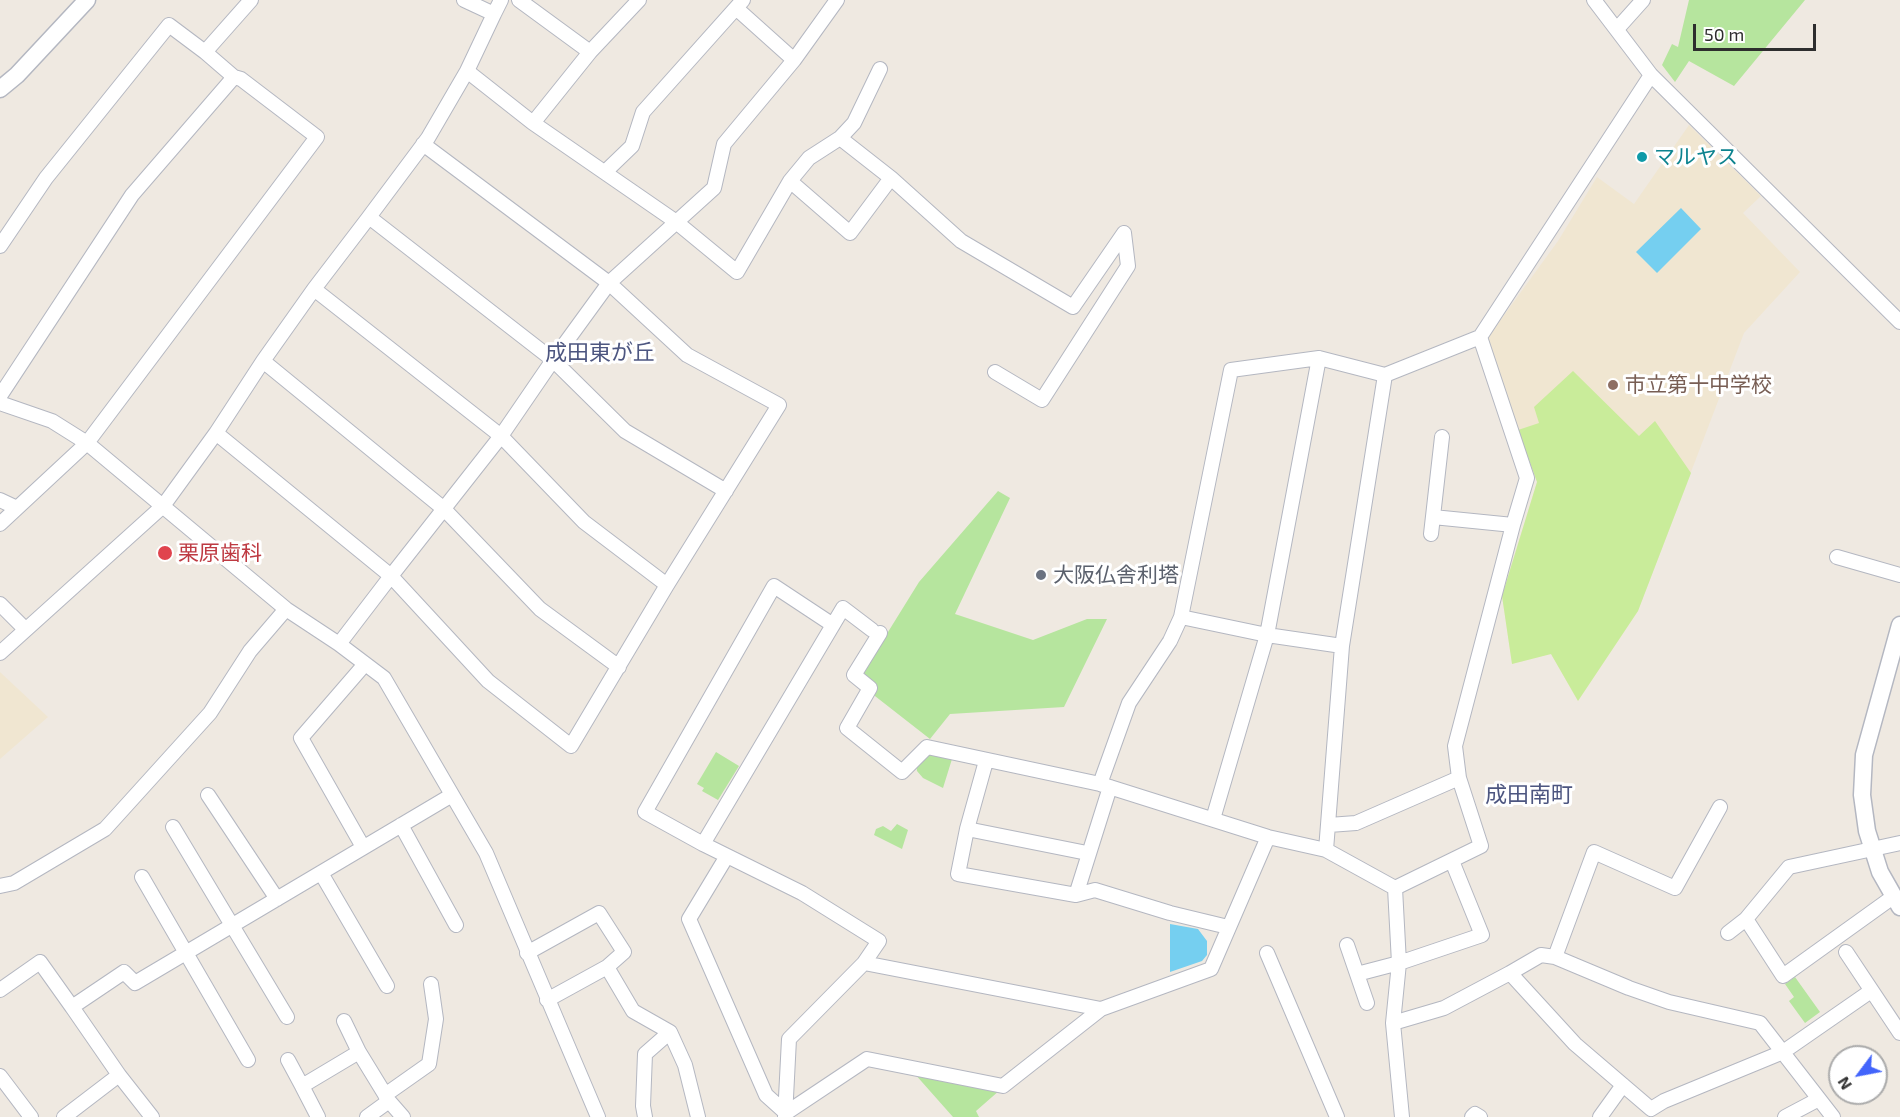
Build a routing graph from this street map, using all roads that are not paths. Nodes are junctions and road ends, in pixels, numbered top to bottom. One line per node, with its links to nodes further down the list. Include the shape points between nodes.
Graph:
1 (87, 0): 20 (street)
2 (251, 0): 13 (street)
3 (464, 0): 11 (street)
4 (501, 0): 11 (street)
5 (519, 0): 14 (street)
6 (639, 0): 14 (street)
7 (837, 0): 15 (street)
8 (1594, 0): 12 (street)
9 (1643, 0): 12 (street)
10 (740, 4): 15 (street); 24 (street, via 643,112 632,146)
11 (494, 14): 17 (street)
12 (1617, 29): 18 (street)
13 (205, 52): 19 (street); 29 (street, via 169,25 46,178)
14 (590, 52): 21 (street)
15 (794, 60): 28 (street, via 724,144 714,188)
16 (880, 69): 22 (street, via 854,123)
17 (468, 71): 21 (street); 23 (street)
18 (1651, 75): 32 (street); 33 (street)
19 (234, 77): 39 (street, via 132,195); 44 (street, via 317,137)
20 (0, 89)
21 (533, 123): 24 (street)
22 (840, 138): 25 (street); 26 (street, via 809,158)
23 (423, 144): 27 (street); 30 (street)
24 (605, 172): 28 (street)
25 (891, 178): 26 (street, via 850,233); 37 (street, via 961,242 1073,307 1124,232 1128,266 1042,400)
26 (790, 181): 28 (street, via 737,272)
27 (369, 217): 31 (street); 35 (street)
28 (675, 221): 30 (street)
29 (0, 246)
30 (609, 283): 35 (street); 45 (street, via 687,355 779,405)
31 (314, 290): 36 (street); 42 (street)
32 (1900, 322)
33 (1480, 337): 38 (street); 52 (street, via 1527,477)
34 (1319, 358): 38 (street); 60 (street, via 1232,370); 64 (street)
35 (553, 360): 42 (street); 45 (street, via 625,431)
36 (263, 362): 41 (street); 49 (street)
37 (995, 372)
38 (1385, 375): 66 (street)
39 (0, 396)
40 (0, 403): 44 (street, via 52,421)
41 (216, 433): 47 (street); 56 (street)
42 (501, 436): 49 (street); 57 (street, via 584,522)
43 (1442, 437): 50 (street)
44 (87, 443): 47 (street); 48 (street)
45 (726, 491): 57 (street)
46 (0, 500): 48 (street)
47 (164, 506): 59 (street); 63 (street)
48 (17, 508): 51 (street)
49 (444, 509): 56 (street); 69 (street, via 540,609)
50 (1433, 518): 52 (street); 53 (street)
51 (0, 524)
52 (1513, 525): 71 (street, via 1455,746)
53 (1431, 534)
54 (1837, 557): 55 (street)
55 (1900, 575)
56 (391, 576): 65 (street); 69 (street, via 488,681 571,746)
57 (667, 585): 69 (street)
58 (0, 604): 63 (street)
59 (286, 609): 65 (street); 92 (street, via 249,651 210,713 105,829 14,883)
60 (1181, 617): 64 (street); 72 (street, via 1170,641 1129,703)
61 (833, 625): 70 (street, via 843,608 876,631 854,675 870,688 847,728 902,772 927,747); 83 (street); 83 (street, via 774,586 645,812)
62 (1900, 625): 85 (street, via 1864,755 1862,795)
63 (25, 629): 67 (street)
64 (1267, 634): 66 (street); 76 (street)
65 (339, 644): 68 (street)
66 (1342, 646): 78 (street)
67 (0, 653)
68 (365, 664): 74 (street, via 384,678); 84 (street, via 301,738)
69 (619, 667)
70 (986, 760): 72 (street); 80 (street)
71 (1460, 777): 78 (street, via 1356,823); 89 (street, via 1482,846)
72 (1105, 785): 76 (street); 87 (street)
73 (207, 795): 95 (street)
74 (452, 795): 77 (street); 105 (street, via 486,853)
75 (1720, 807): 107 (street, via 1675,888 1594,852)
76 (1213, 819): 81 (street)
77 (401, 825): 84 (street); 98 (street)
78 (1329, 825): 86 (street)
79 (173, 826): 99 (street)
80 (967, 829): 87 (street); 94 (street, via 958,874)
81 (1268, 837): 86 (street); 100 (street)
82 (1900, 843): 85 (street)
83 (703, 844): 88 (street)
84 (363, 847): 90 (street)
85 (1873, 849): 96 (street, via 1880,873); 97 (street, via 1789,867)
86 (1326, 850): 93 (street)
87 (1087, 854): 94 (street)
88 (727, 856): 108 (street, via 802,893 879,941); 136 (street, via 688,919 766,1095)
89 (1452, 861): 93 (street); 109 (street, via 1482,935)
90 (321, 873): 95 (street); 114 (street)
91 (142, 877): 103 (street)
92 (0, 886)
93 (1395, 888): 109 (street)
94 (1076, 895): 100 (street, via 1095,890)
95 (277, 899): 99 (street)
96 (1897, 902): 97 (street, via 1783,976)
97 (1746, 919): 101 (street)
98 (456, 925)
99 (232, 926): 103 (street); 121 (street)
100 (1228, 927): 120 (street, via 1211,969)
101 (1728, 933)
102 (1347, 945): 112 (street)
103 (187, 952): 119 (street, via 135,983 124,972); 128 (street)
104 (1846, 952): 116 (street)
105 (527, 953): 110 (street, via 599,914 624,952); 117 (street)
106 (1267, 953): 146 (street)
107 (1555, 957): 111 (street, via 1541,955); 127 (street, via 1666,1001 1760,1023)
108 (864, 963): 120 (street); 136 (street, via 789,1039)
109 (1399, 963): 112 (street); 123 (street)
110 (608, 967): 117 (street); 124 (street, via 633,1011)
111 (1510, 973): 123 (street, via 1444,1008); 132 (street, via 1575,1044)
112 (1358, 974): 118 (street)
113 (432, 984): 134 (street, via 436,1019 429,1064)
114 (387, 986)
115 (0, 990): 119 (street, via 40,962)
116 (1871, 991): 125 (street); 127 (street)
117 (547, 1000): 143 (street)
118 (1367, 1003)
119 (72, 1007): 130 (street)
120 (1101, 1009): 136 (street, via 1003,1086 867,1059)
121 (287, 1017)
122 (344, 1021): 126 (street)
123 (1393, 1023): 147 (street)
124 (670, 1032): 144 (street, via 645,1054); 145 (street, via 685,1065)
125 (1900, 1033)
126 (359, 1052): 133 (street); 134 (street)
127 (1783, 1052): 132 (street, via 1664,1101 1651,1110); 135 (street)
128 (248, 1060)
129 (288, 1060): 133 (street)
130 (119, 1075): 138 (street); 139 (street)
131 (0, 1076): 137 (street)
132 (1623, 1085): 150 (street)
133 (302, 1086): 140 (street)
134 (387, 1098): 141 (street); 142 (street)
135 (1819, 1099): 151 (street); 152 (street)
136 (785, 1115)
137 (31, 1117)
138 (64, 1117)
139 (152, 1117)
140 (318, 1117)
141 (367, 1117)
142 (403, 1117)
143 (598, 1117)
144 (645, 1117)
145 (698, 1117)
146 (1337, 1117)
147 (1402, 1117)
148 (1472, 1117): 149 (street)
149 (1480, 1117)
150 (1600, 1117)
151 (1785, 1117)
152 (1833, 1117)

